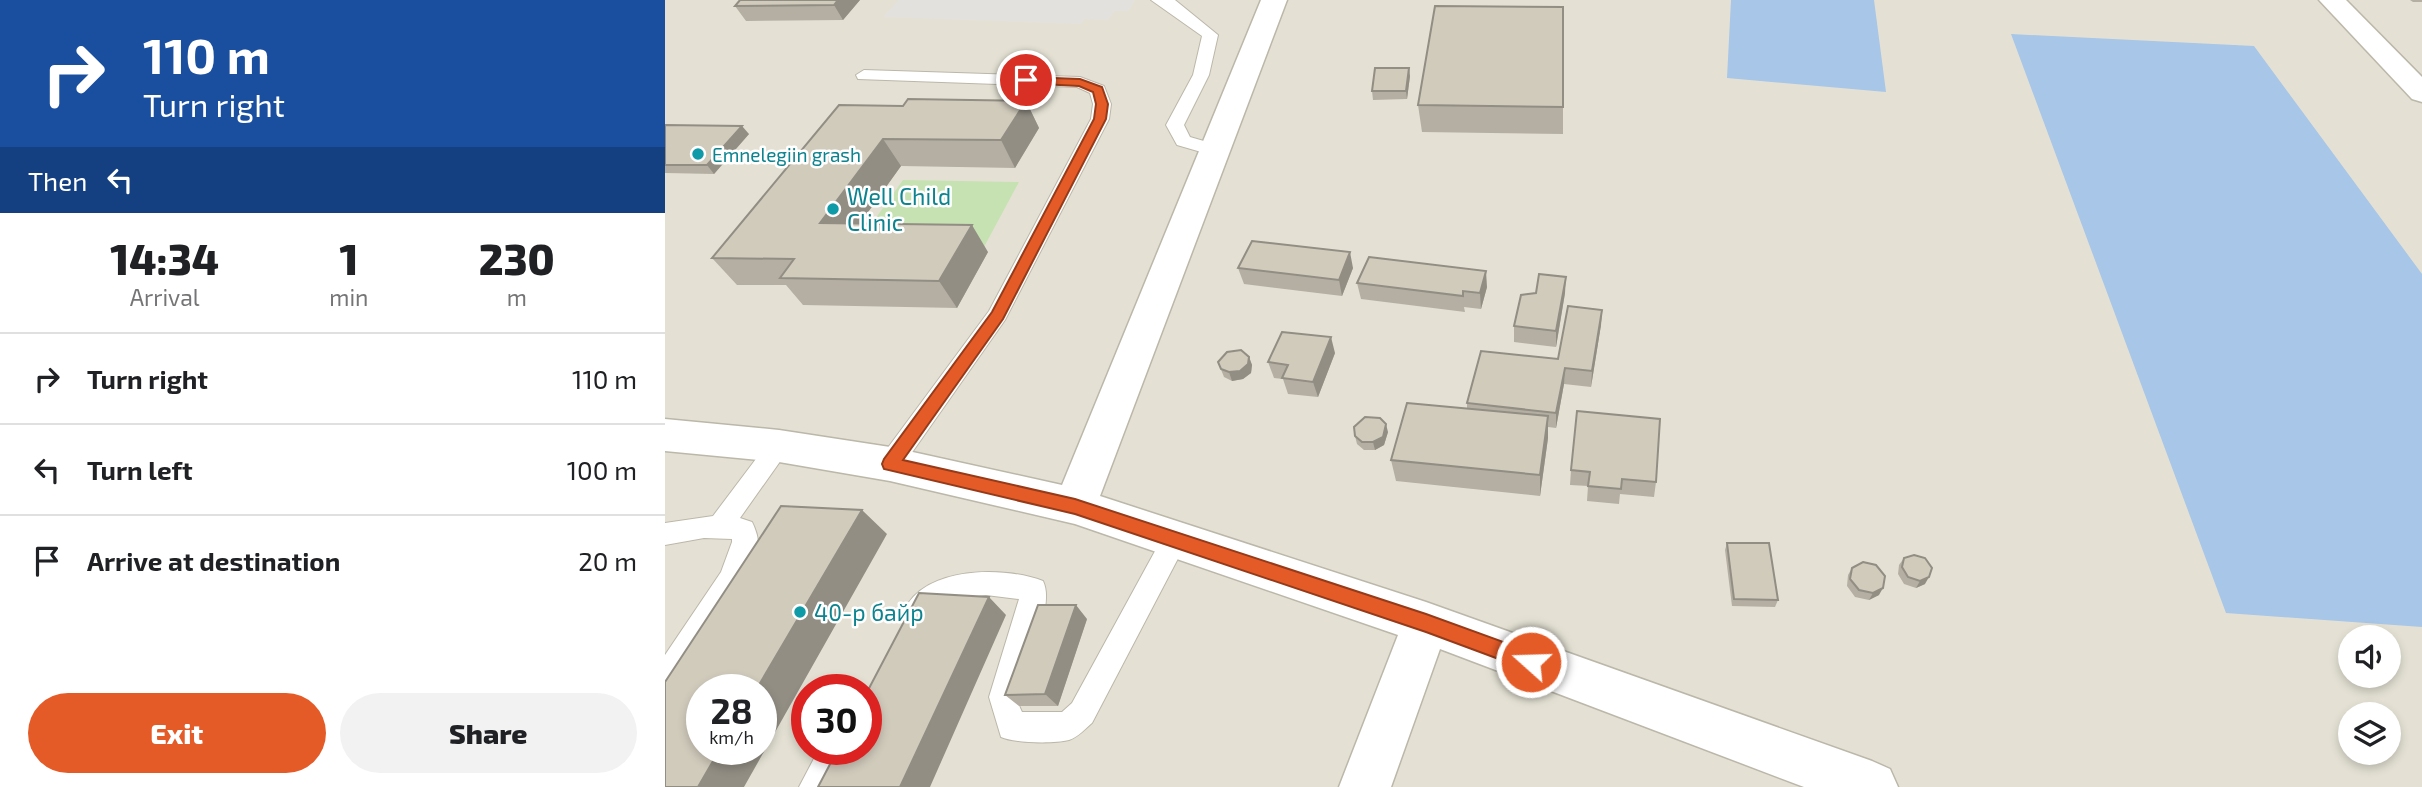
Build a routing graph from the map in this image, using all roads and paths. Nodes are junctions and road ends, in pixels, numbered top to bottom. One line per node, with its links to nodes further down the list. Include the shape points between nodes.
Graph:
1 (1159, 0): 6 (lane, via 1210,35 1201,75 1175,125 1183,141)
2 (1274, 0): 6 (street)
3 (2332, 0): 5 (street)
4 (864, 75): 9 (lane, via 1080,82 1098,90 1102,104 1100,119 997,315)
5 (2422, 93)
6 (1215, 150): 10 (street)
7 (665, 435): 8 (street)
8 (779, 446): 9 (street); 11 (lane)
9 (890, 464): 10 (street)
10 (1075, 506): 13 (street)
11 (721, 525): 12 (lane); 16 (lane, via 746,534 743,559)
12 (665, 534)
13 (1175, 539): 14 (street); 15 (lane, via 1082,713 1067,726 1011,727 1003,698 1034,589 984,582 955,585 918,608)
14 (1426, 623): 19 (street); 20 (street)
15 (905, 631)
16 (665, 678)
17 (827, 765): 18 (lane)
18 (814, 787)
19 (1364, 787)
20 (1872, 787)

